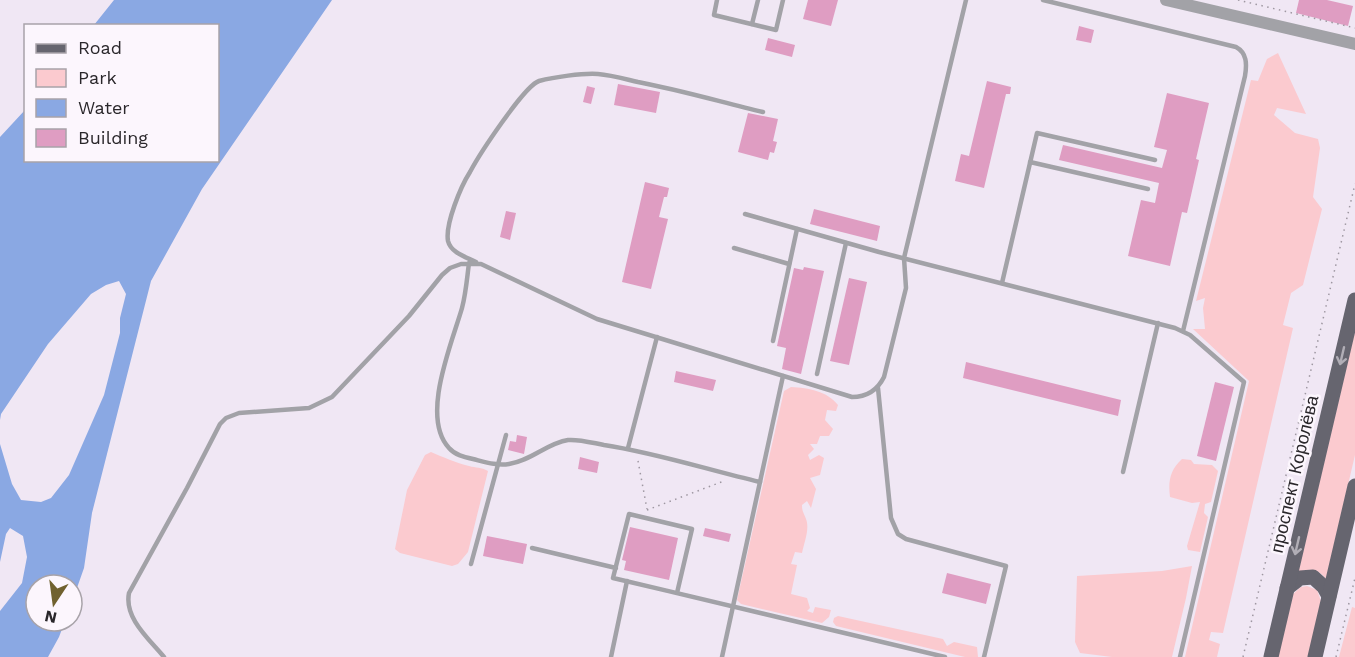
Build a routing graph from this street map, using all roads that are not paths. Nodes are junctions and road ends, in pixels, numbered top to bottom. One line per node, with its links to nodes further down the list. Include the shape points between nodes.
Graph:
1 (717, 0): 7 (lane, via 714,15)
2 (758, 0): 7 (lane)
3 (783, 0): 7 (lane, via 776,30)
4 (966, 0): 17 (lane)
5 (1043, 0): 24 (lane, via 1236,47 1244,55 1245,76)
6 (1166, 0): 8 (street)
7 (752, 24)
8 (1355, 44)
9 (763, 112): 19 (lane, via 600,74 538,81 525,92 470,172 451,219 450,246)
10 (1155, 160): 11 (lane, via 1037,132)
11 (1030, 162): 12 (lane); 21 (lane)
12 (1148, 189)
13 (745, 214): 14 (lane)
14 (797, 229): 15 (lane); 20 (lane)
15 (846, 243): 17 (lane); 27 (lane)
16 (734, 248): 20 (lane)
17 (904, 258): 21 (lane); 29 (lane, via 906,288)
18 (469, 263): 19 (lane); 32 (lane, via 463,304 436,400 438,419 441,436 455,453); 45 (lane, via 450,268 442,275 410,316 332,397 309,408 239,413 220,424 129,593 131,615)
19 (481, 264): 25 (lane, via 578,311)
20 (789, 264): 26 (lane)
21 (1002, 283): 23 (lane)
22 (1355, 300): 41 (main road, проспект Королёва, one-way to 41)
23 (1158, 323): 24 (lane); 33 (lane)
24 (1183, 331): 50 (lane, via 1244,382)
25 (657, 337): 28 (lane); 31 (lane)
26 (773, 341)
27 (817, 374)
28 (783, 376): 29 (lane, via 852,397 867,395); 34 (lane)
29 (878, 388): 49 (lane, via 891,518 898,534 916,543 1006,566)
30 (506, 435): 32 (lane)
31 (628, 448): 32 (lane, via 569,440 523,461); 34 (lane)
32 (498, 465): 38 (lane)
33 (1123, 472)
34 (760, 482): 44 (lane)
35 (1355, 486): 36 (main road)
36 (1349, 536): 43 (main road)
37 (532, 548): 39 (lane)
38 (471, 564)
39 (616, 568): 40 (lane, via 614,578); 42 (lane, via 629,514 692,529)
40 (627, 581): 42 (lane); 46 (lane)
41 (1287, 588): 43 (main road, via 1300,578 1313,577); 51 (main road, проспект Королёва)
42 (677, 593): 44 (lane)
43 (1329, 596): 52 (main road)
44 (733, 606): 47 (lane); 48 (lane)
45 (164, 657)
46 (611, 657)
47 (722, 657)
48 (945, 657)
49 (984, 657)
50 (1180, 657)
51 (1271, 657)
52 (1315, 657)

